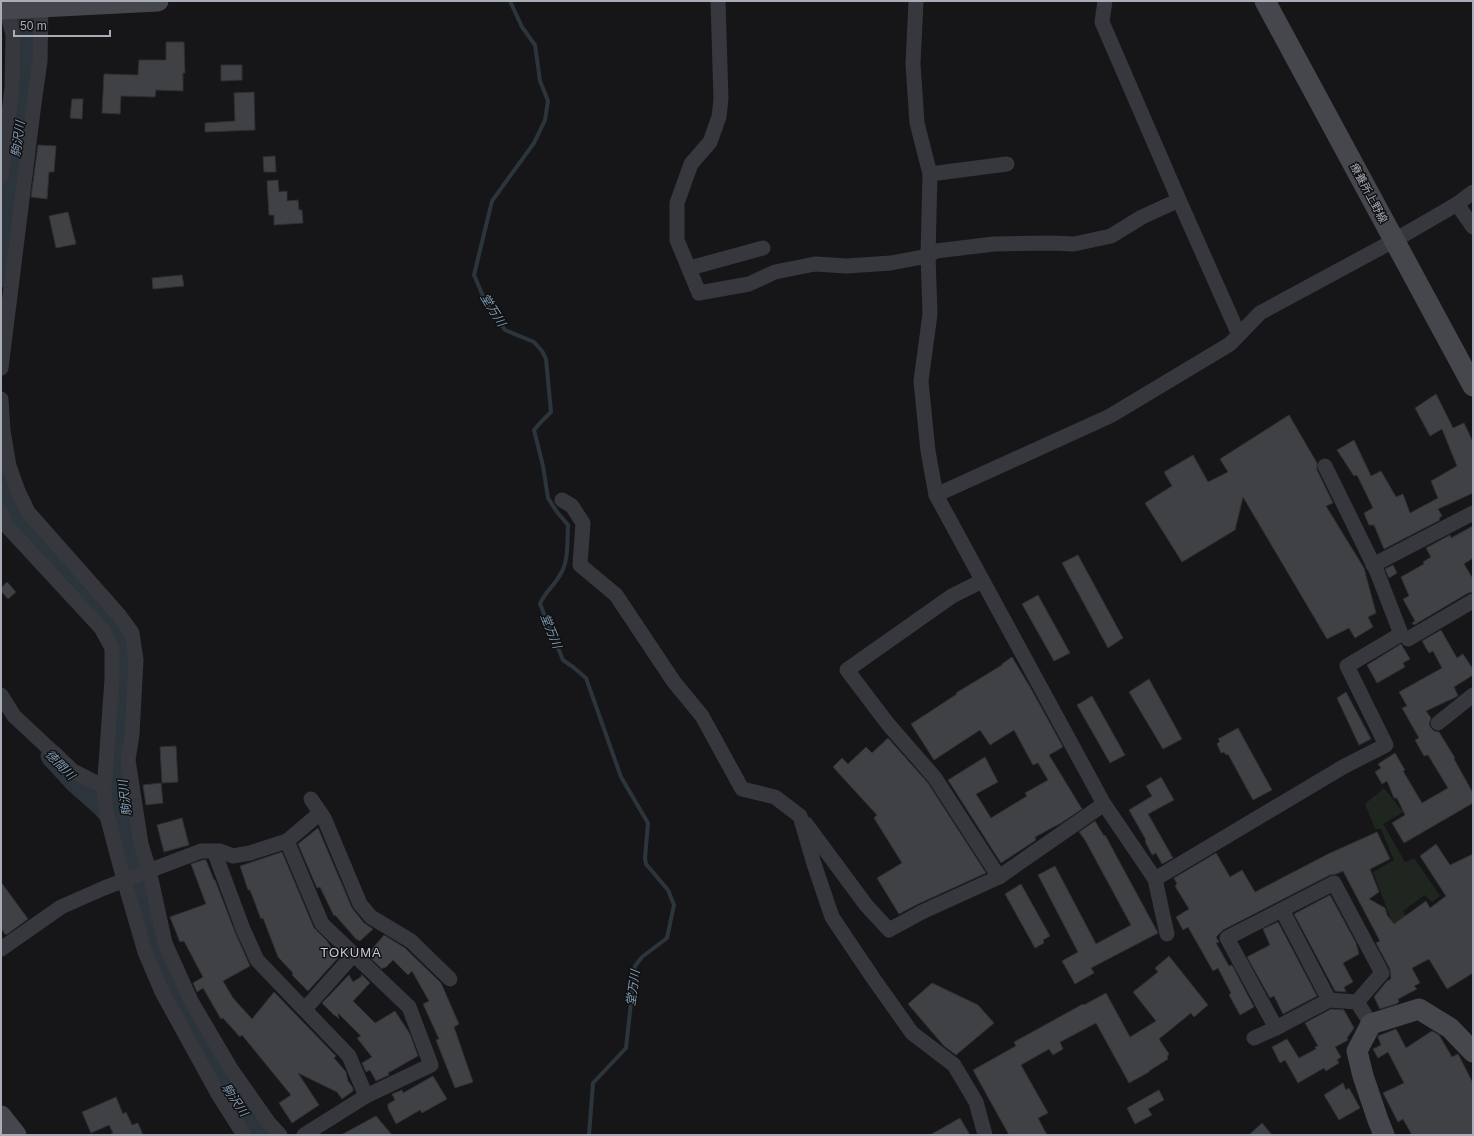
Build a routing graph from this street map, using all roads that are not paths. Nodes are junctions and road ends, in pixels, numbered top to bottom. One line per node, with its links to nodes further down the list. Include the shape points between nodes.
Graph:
1 (158, 1): 6 (street)
2 (718, 1): 19 (street, via 721,99 719,117 710,142 691,164 677,203 677,240)
3 (916, 1): 10 (street, via 913,64 917,123)
4 (1105, 1): 13 (street, via 1102,22)
5 (1265, 1): 16 (street, 療養所上野線)
6 (62, 4): 7 (street)
7 (38, 6): 8 (street); 21 (street, via 40,61)
8 (6, 7): 11 (street, via 13,34 12,88)
9 (1007, 164): 10 (street)
10 (930, 174): 18 (street)
11 (1, 177)
12 (1473, 192): 14 (street)
13 (1179, 200): 18 (street, via 1142,217 1111,236 1074,244 994,244 936,251); 20 (street)
14 (1457, 204): 15 (street); 16 (street)
15 (1473, 227)
16 (1394, 240): 20 (street, via 1260,313); 22 (street, 療養所上野線)
17 (763, 248): 19 (street)
18 (928, 256): 19 (street, via 892,263 855,266 815,264 775,272 749,284 699,294); 25 (street, via 930,314 922,381 928,451)
19 (690, 268)
20 (1239, 335): 25 (street, via 1230,344 1110,416)
21 (1, 368)
22 (1472, 383)
23 (1, 399): 43 (street, via 9,466 28,512 132,633 136,660 128,760)
24 (1325, 466): 29 (street)
25 (936, 495): 30 (street)
26 (562, 500): 40 (street, via 572,506 583,523 580,565 616,595 674,682 702,716 742,789 775,797)
27 (1, 511): 36 (street, via 5,524 101,628 112,648)
28 (1473, 514): 29 (street)
29 (1373, 565): 45 (street, via 1401,634 1347,666 1386,745 1343,767)
30 (982, 581): 38 (street); 44 (street, via 952,596 847,670 888,724 935,778)
31 (1473, 602): 32 (street)
32 (1408, 639)
33 (1, 695): 36 (street, via 14,716 73,771)
34 (1473, 695): 35 (street)
35 (1438, 723)
36 (104, 789): 46 (street, via 107,816)
37 (311, 799): 39 (street)
38 (1104, 804): 44 (street); 45 (street)
39 (320, 813): 41 (street); 51 (street, via 360,904 371,917 411,941)
40 (800, 816): 44 (street, via 866,904 890,930 922,912); 65 (street, via 832,917 912,1033 954,1065 976,1102)
41 (287, 841): 42 (street, via 232,856); 50 (street, via 322,924)
42 (214, 851): 43 (street, via 201,851); 54 (street, via 257,960)
43 (147, 872): 46 (street); 63 (street, via 165,943 191,1001 230,1069 269,1124)
44 (998, 877)
45 (1155, 879): 48 (street)
46 (126, 880): 49 (street, via 61,907); 62 (street, via 145,952 162,992 218,1094)
47 (1282, 910): 52 (street); 53 (street, via 1334,883 1382,973); 56 (street, via 1227,938)
48 (1167, 934)
49 (1, 949)
50 (354, 954): 54 (street); 59 (street, via 409,1007 431,1065)
51 (450, 979)
52 (1329, 1000): 53 (street); 56 (street)
53 (1357, 1002): 55 (street)
54 (305, 1009): 59 (street, via 349,1056)
55 (1370, 1024): 58 (street, via 1419,1009 1450,1028); 66 (street, via 1357,1051)
56 (1276, 1028): 57 (street)
57 (1254, 1038)
58 (1473, 1052)
59 (366, 1096): 64 (street)
60 (1, 1116): 61 (street)
61 (16, 1135)
62 (244, 1135)
63 (280, 1135)
64 (304, 1135)
65 (985, 1135)
66 (1384, 1135)

